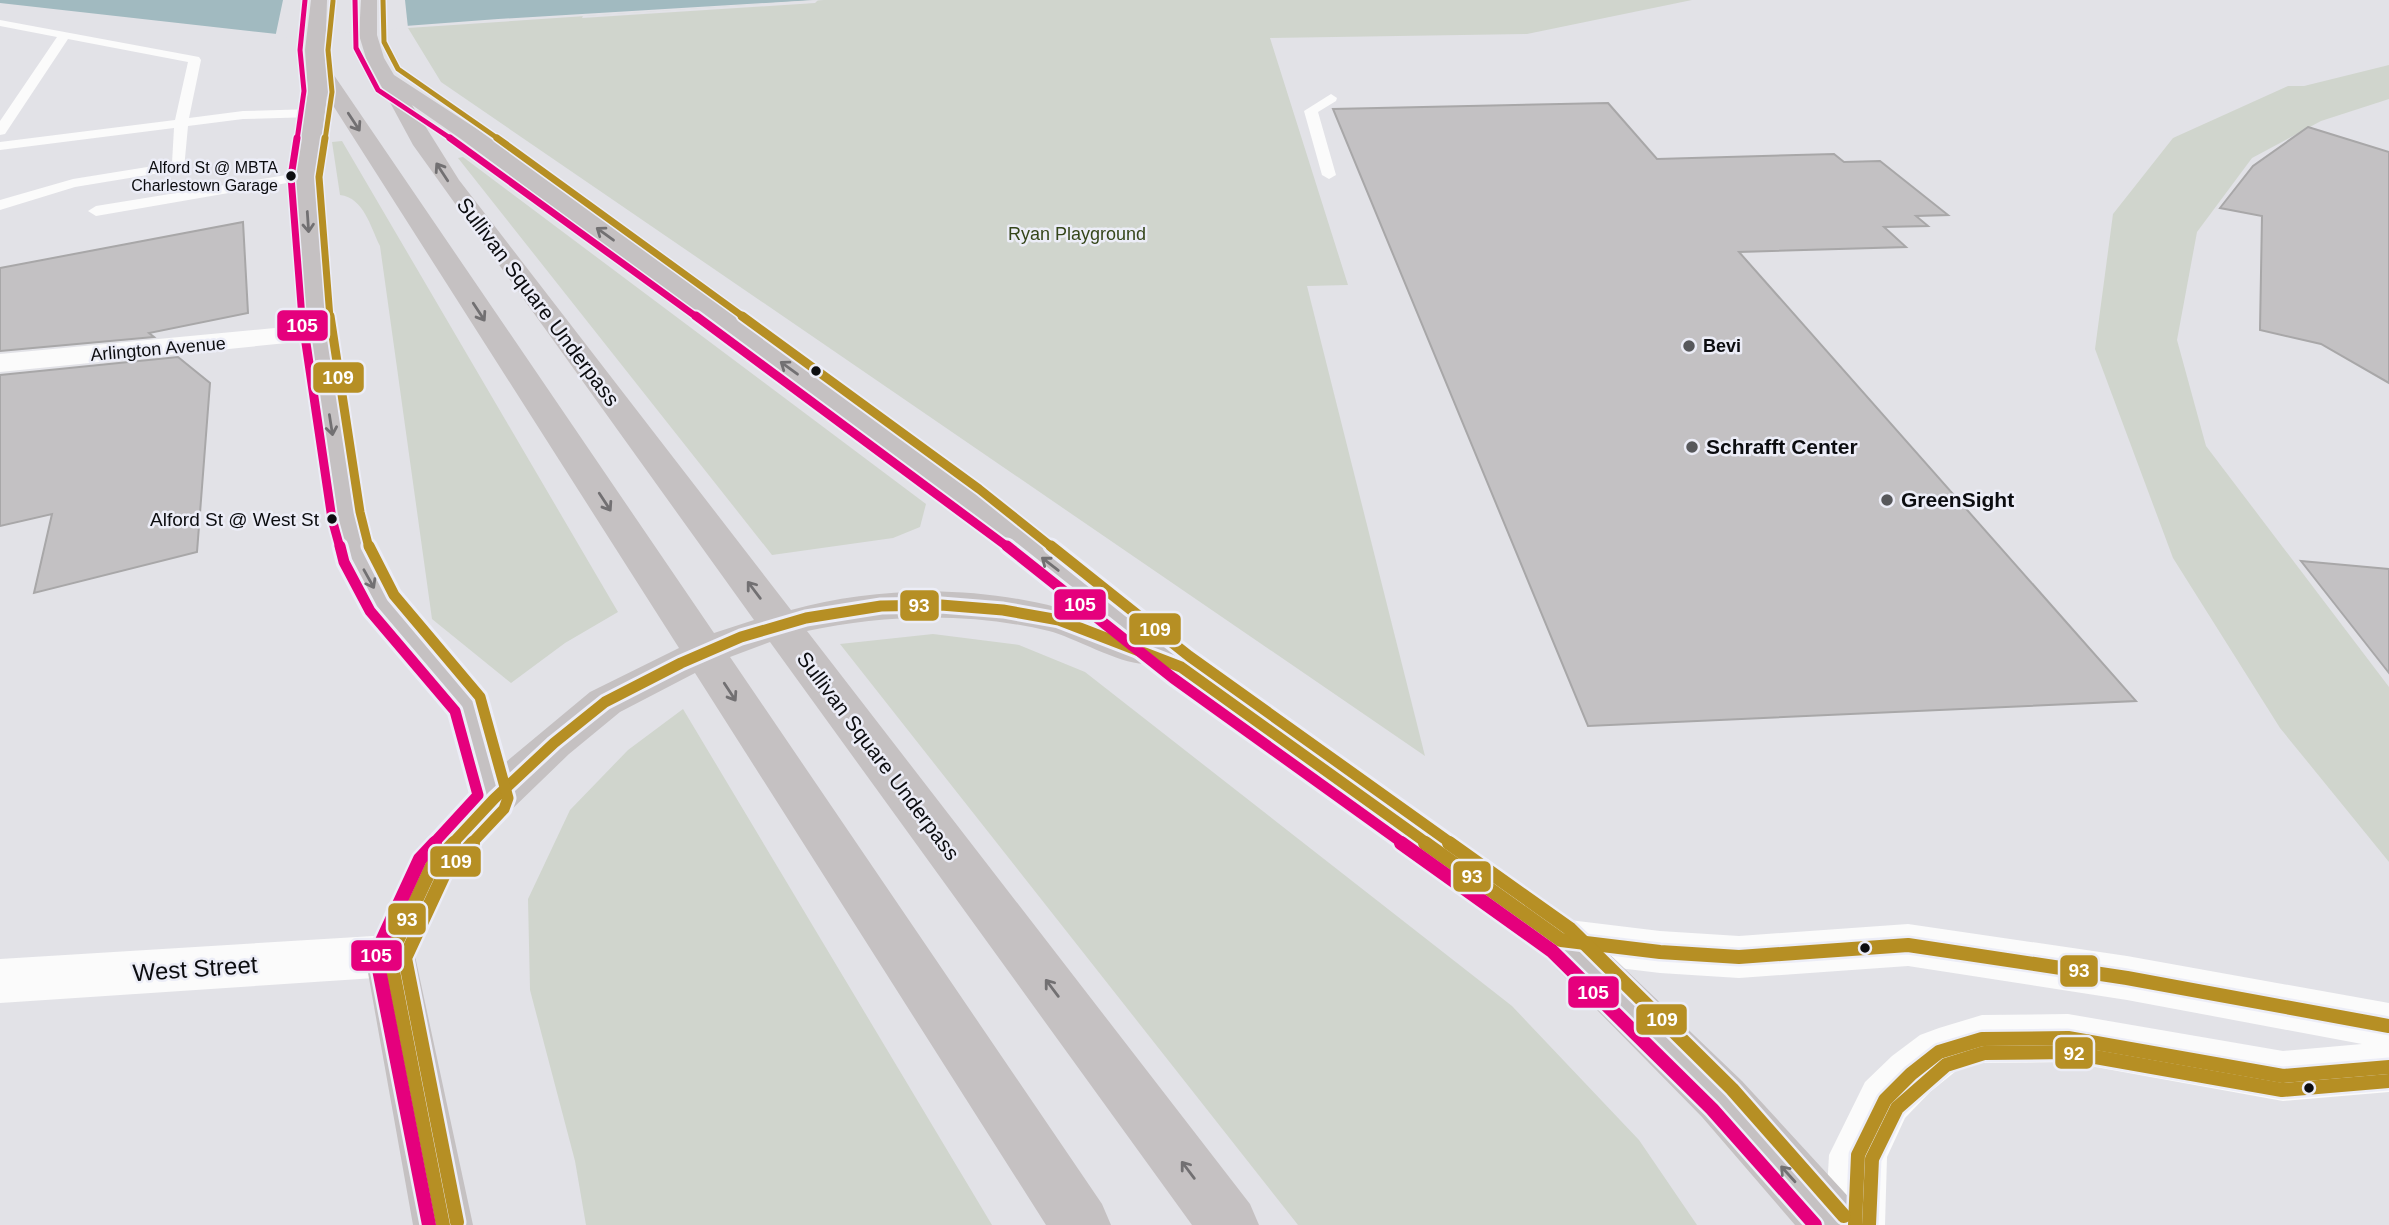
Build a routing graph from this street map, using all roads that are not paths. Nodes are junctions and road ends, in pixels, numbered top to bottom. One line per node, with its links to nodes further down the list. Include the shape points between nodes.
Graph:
1 (319, 0): 5 (main road)
2 (369, 0): 6 (main road, Sullivan Square Underpass, via 368,35)
3 (0, 23): 4 (lane)
4 (64, 36): 9 (lane, via 195,60); 10 (lane)
5 (315, 52): 8 (main road); 25 (main road, one-way to 25)
6 (387, 79): 18 (main road, one-way to 6, via 960,493); 26 (main road, Sullivan Square Underpass, one-way to 6, via 459,197)
7 (1331, 98): 12 (lane, via 1311,111)
8 (314, 113): 9 (lane); 13 (main road)
9 (181, 122): 11 (lane); 14 (lane, via 179,166 73,183)
10 (0, 131)
11 (0, 146)
12 (1329, 175)
13 (304, 176): 15 (lane); 16 (main road, one-way to 16)
14 (0, 205)
15 (96, 211)
16 (317, 333): 17 (main road, Arlington Avenue); 19 (main road, one-way to 19, via 357,557 382,603 468,704)
17 (0, 363)
18 (1181, 667): 19 (main road, via 1059,620 1003,610 881,606 806,618 741,637 604,702); 20 (main road)
19 (494, 799): 21 (main road, via 432,866)
20 (1561, 940): 23 (main road, via 1739,957 1908,945 2127,978); 27 (main road, one-way to 20, via 1721,1099)
21 (390, 956): 22 (main road, West Street); 24 (main road)
22 (0, 981)
23 (2385, 1062): 28 (main road, via 2283,1076 2068,1038 1982,1039 1939,1052 1885,1100 1858,1155)
24 (443, 1225)
25 (1081, 1225)
26 (1229, 1225)
27 (1834, 1225)
28 (1855, 1225)

